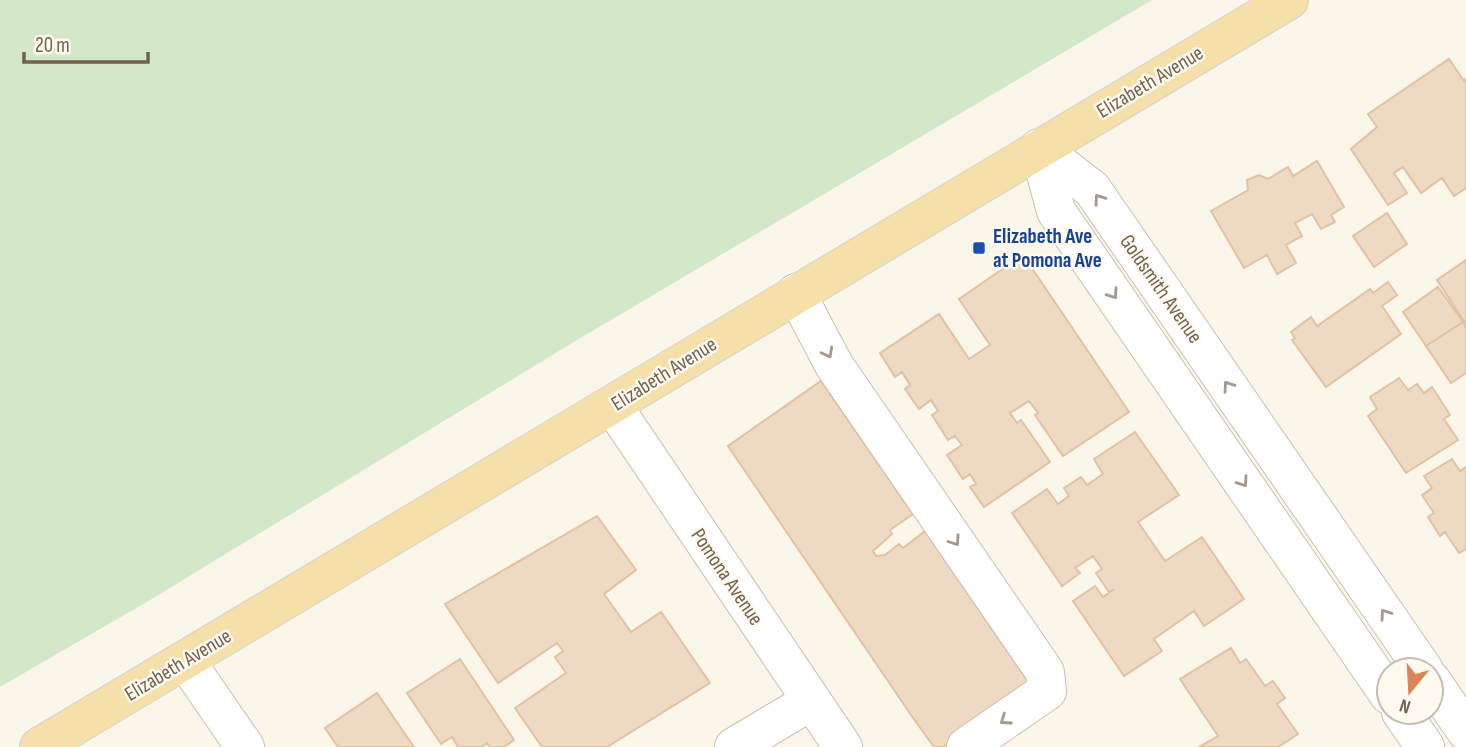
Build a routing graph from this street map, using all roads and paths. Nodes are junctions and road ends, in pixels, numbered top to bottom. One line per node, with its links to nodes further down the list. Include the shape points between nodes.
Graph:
1 (1289, 0): 2 (main road, Elizabeth Avenue)
2 (1039, 148): 3 (main road, Elizabeth Avenue); 5 (street, Goldsmith Avenue, one-way to 2, via 1092,189); 6 (street, Goldsmith Avenue, one-way to 6, via 1056,211)
3 (796, 293): 4 (main road, Elizabeth Avenue); 18 (street, one-way to 18, via 834,365 1045,672 1047,691)
4 (613, 406): 8 (main road, Elizabeth Avenue); 11 (street, Pomona Avenue)
5 (1340, 549): 6 (street); 7 (street, Goldsmith Avenue, one-way to 5)
6 (1304, 571): 9 (street, Goldsmith Avenue)
7 (1414, 656)
8 (186, 660): 14 (main road, Elizabeth Avenue); 15 (street)
9 (1375, 675)
10 (1445, 700): 13 (street)
11 (811, 701): 16 (street); 17 (street, Pomona Avenue)
12 (1411, 726): 19 (street)
13 (1466, 731)
14 (39, 747)
15 (245, 747)
16 (734, 747)
17 (842, 747)
18 (966, 747)
19 (1425, 747)

